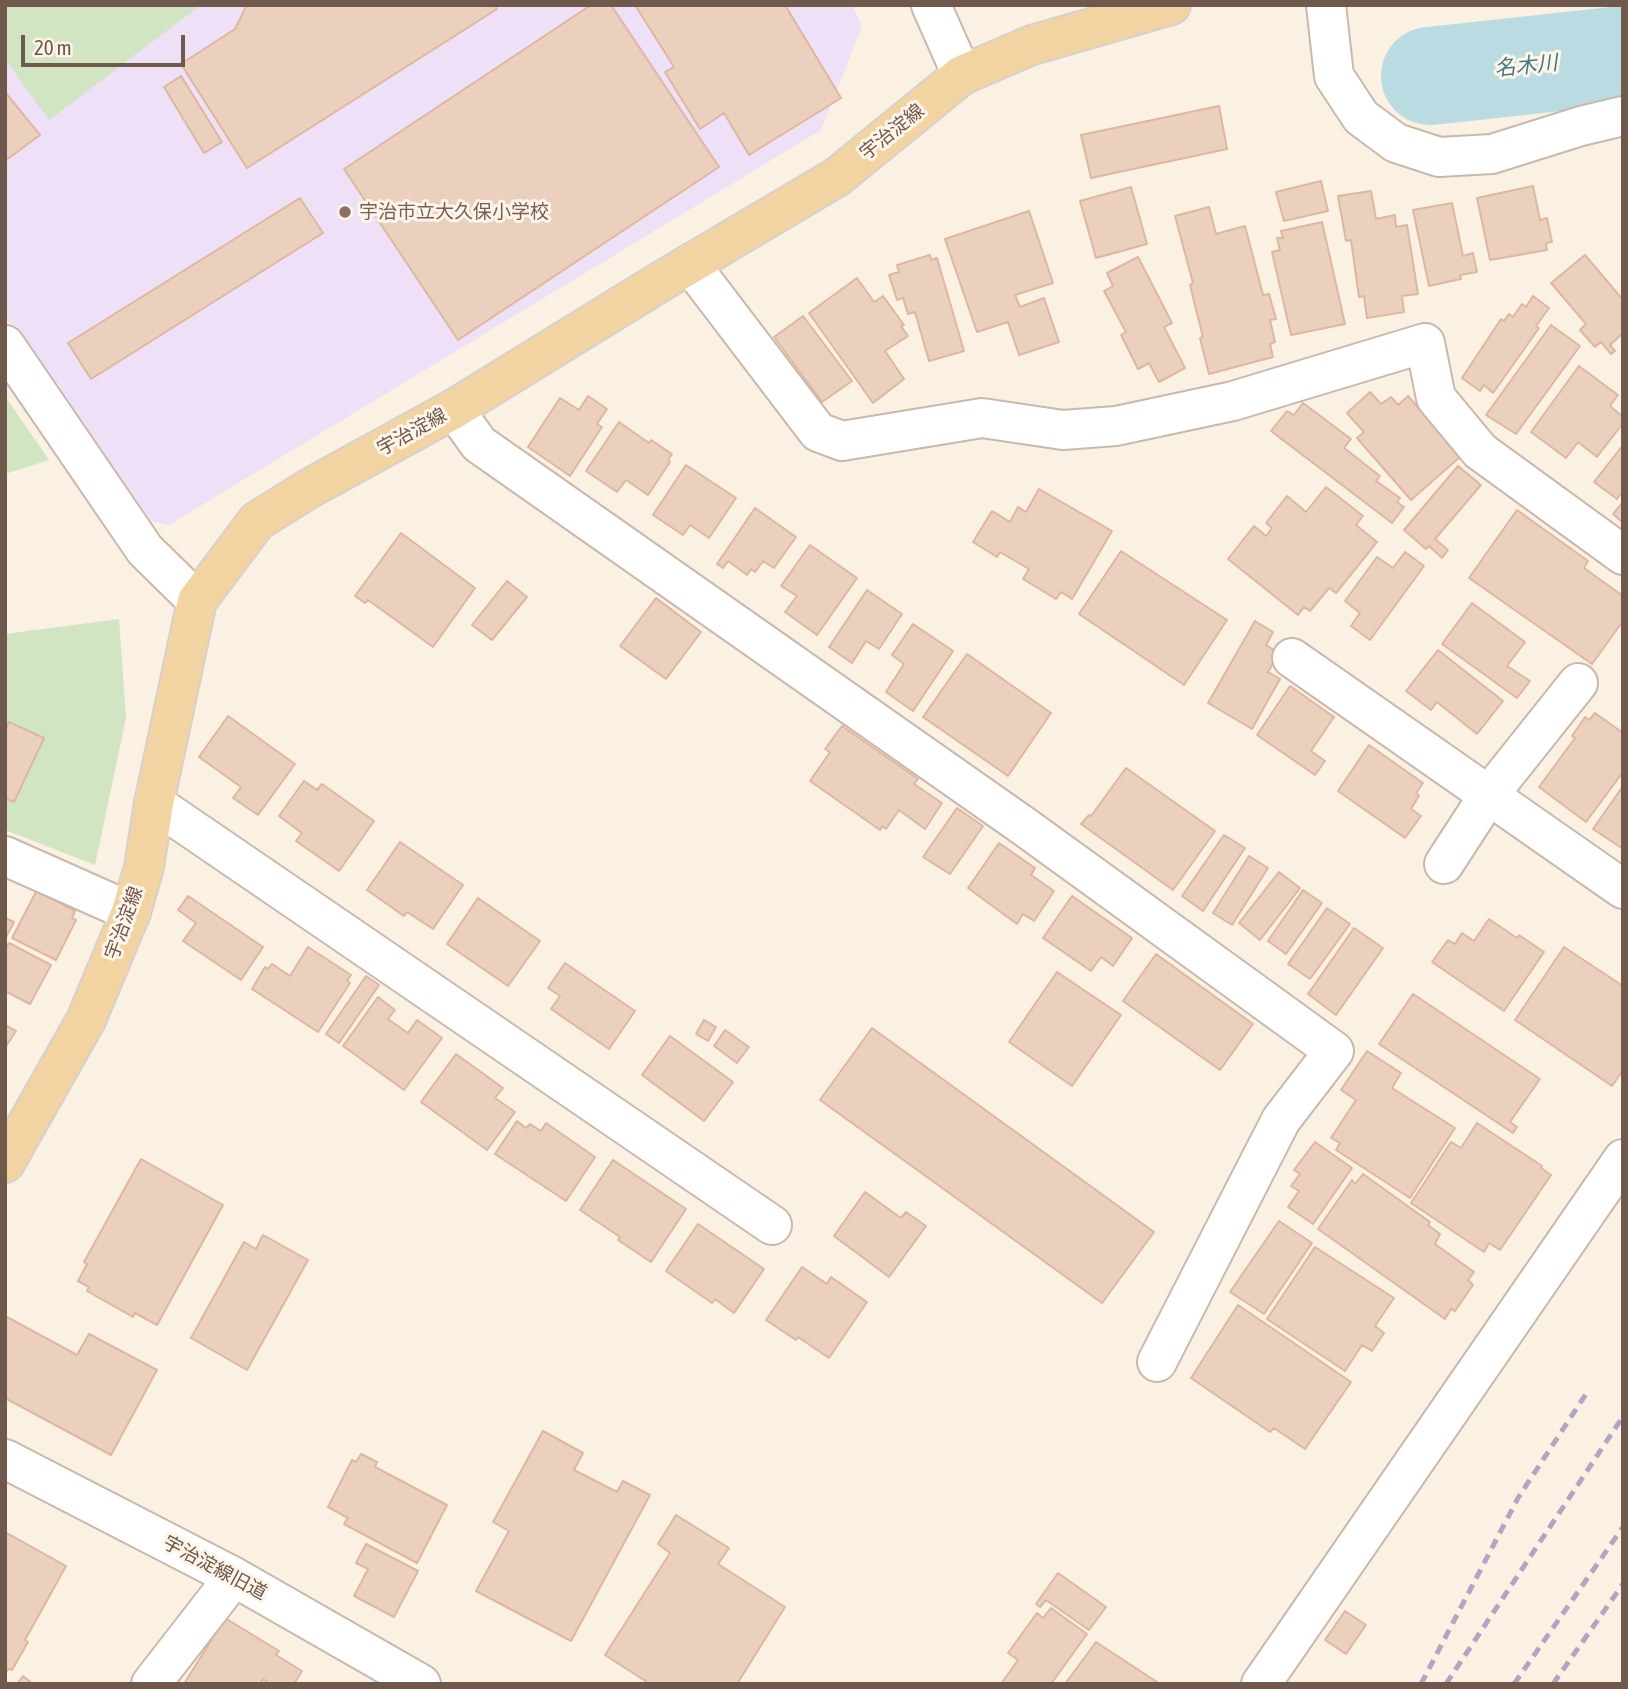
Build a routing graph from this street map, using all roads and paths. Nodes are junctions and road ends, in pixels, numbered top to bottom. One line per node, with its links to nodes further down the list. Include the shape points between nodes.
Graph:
1 (931, 5): 4 (street)
2 (1171, 5): 4 (main road, 宇治淀線, via 1032,45)
3 (1326, 5): 5 (street, via 1334,76 1361,117 1396,143 1439,157 1492,154)
4 (962, 75): 6 (main road, 宇治淀線, via 837,177)
5 (1623, 116)
6 (690, 264): 8 (main road, 宇治淀線); 9 (street, via 818,432 842,441 982,418 1063,430 1116,426 1233,401 1425,343 1436,398 1480,452)
7 (5, 345): 10 (street, via 145,550)
8 (454, 409): 10 (main road, 宇治淀線, via 257,522); 22 (street, via 479,444 1025,827 1334,1051 1281,1120)
9 (1623, 555)
10 (197, 601): 14 (main road, 宇治淀線)
11 (1292, 658): 13 (street)
12 (1578, 683): 13 (street)
13 (1488, 796): 16 (street); 17 (street)
14 (154, 803): 18 (main road, 宇治淀線); 21 (street)
15 (5, 856): 18 (street)
16 (1444, 864)
17 (1623, 889)
18 (131, 912): 20 (main road, 宇治淀線, via 86,1020)
19 (1623, 1159): 27 (street)
20 (5, 1163)
21 (772, 1225)
22 (1157, 1362)
23 (5, 1459): 24 (street, 宇治淀線旧道)
24 (234, 1577): 25 (street); 26 (street, 宇治淀線旧道)
25 (151, 1684)
26 (421, 1684)
27 (1261, 1684)

